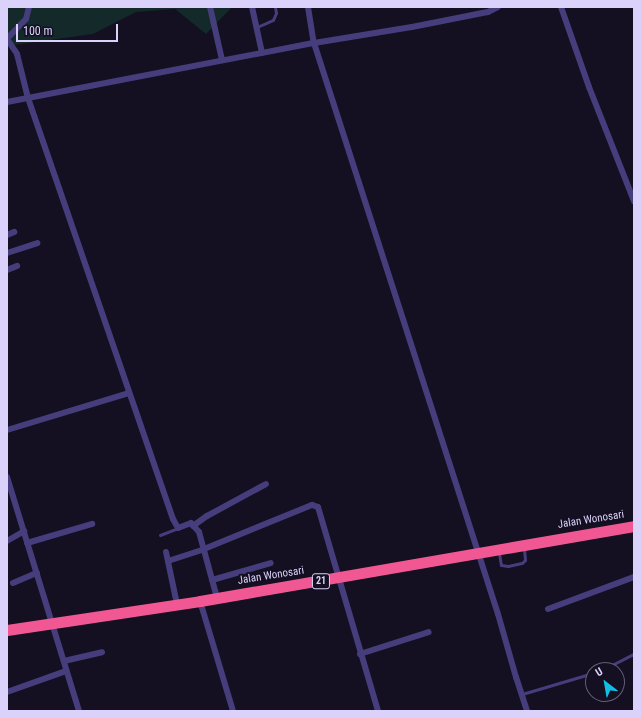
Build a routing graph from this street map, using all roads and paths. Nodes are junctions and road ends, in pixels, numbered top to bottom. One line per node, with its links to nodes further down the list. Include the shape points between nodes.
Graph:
1 (29, 7): 9 (street, via 26,19)
2 (210, 7): 12 (street)
3 (252, 7): 8 (street)
4 (275, 7): 8 (lane, via 274,20)
5 (308, 7): 10 (street)
6 (498, 7): 10 (street, via 488,12 412,27)
7 (561, 7): 15 (street)
8 (256, 27): 11 (street)
9 (7, 38): 13 (street, via 17,54)
10 (314, 43): 11 (street); 38 (street)
11 (262, 53): 12 (street)
12 (222, 60): 13 (street)
13 (28, 98): 14 (street); 22 (street)
14 (7, 102)
15 (634, 201)
16 (14, 232): 17 (street)
17 (7, 234)
18 (36, 243): 19 (street)
19 (7, 253)
20 (17, 266): 21 (street)
21 (7, 270)
22 (129, 393): 23 (street); 29 (street, via 172,519)
23 (7, 430)
24 (7, 477): 30 (street)
25 (266, 484): 27 (street, via 207,516)
26 (92, 524): 33 (street)
27 (194, 526): 29 (street, via 188,524); 35 (street, via 199,532)
28 (634, 526): 34 (highway, Jalan Wonosari / 21)
29 (178, 528): 31 (lane)
30 (24, 531): 32 (street); 33 (street)
31 (160, 535)
32 (7, 541)
33 (27, 543): 41 (street)
34 (523, 545): 36 (highway, Jalan Wonosari / 21); 36 (lane, via 525,560 508,566 501,565)
35 (204, 549): 39 (street); 43 (street, via 312,505 320,510); 44 (street)
36 (498, 549): 38 (highway, Jalan Wonosari / 21)
37 (166, 552): 39 (street)
38 (478, 552): 43 (highway, Jalan Wonosari / 21); 61 (street)
39 (168, 561): 48 (street)
40 (271, 563): 44 (street)
41 (37, 573): 45 (street); 50 (street)
42 (634, 577): 49 (street)
43 (338, 578): 46 (highway, Jalan Wonosari / 21); 54 (street)
44 (212, 580): 46 (street)
45 (12, 583)
46 (217, 598): 47 (highway, Jalan Wonosari / 21)
47 (200, 601): 48 (highway, Jalan Wonosari / 21); 63 (street)
48 (177, 604): 50 (highway, Jalan Wonosari / 21)
49 (548, 609)
50 (52, 622): 51 (highway, Jalan Wonosari / 21); 56 (street)
51 (7, 630)
52 (429, 632): 54 (street)
53 (102, 652): 56 (street)
54 (360, 654): 64 (street)
55 (634, 654): 57 (lane)
56 (64, 661): 58 (street)
57 (618, 662)
58 (66, 671): 60 (street); 62 (street)
59 (585, 675): 61 (lane)
60 (7, 692)
61 (522, 694): 65 (street)
62 (79, 711)
63 (233, 711)
64 (378, 711)
65 (527, 711)

